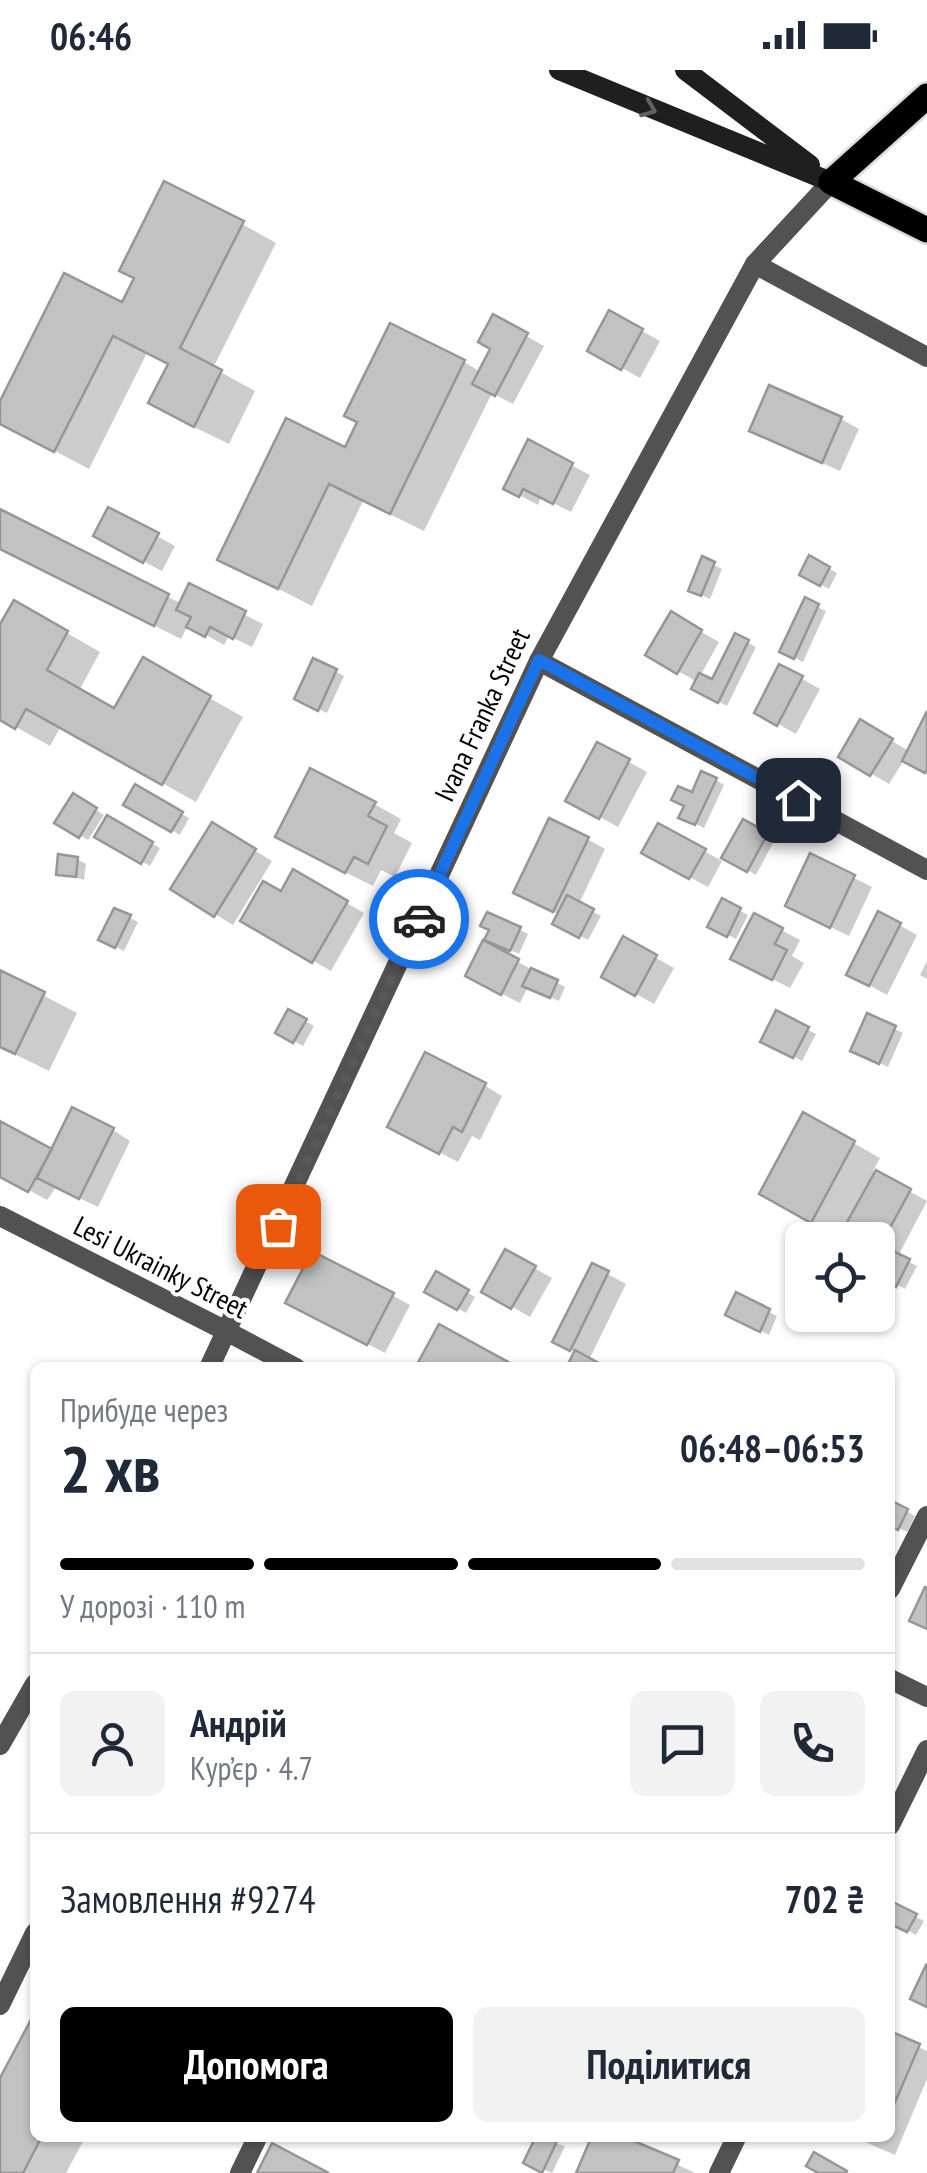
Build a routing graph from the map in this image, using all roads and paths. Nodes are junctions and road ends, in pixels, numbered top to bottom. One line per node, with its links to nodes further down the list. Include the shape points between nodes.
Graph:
1 (560, 70): 4 (main road, one-way to 4)
2 (685, 70): 4 (main road)
3 (927, 96): 4 (main road, Ivana Franka Street)
4 (831, 182): 5 (main road); 6 (street, Ivana Franka Street)
5 (927, 230)
6 (755, 264): 7 (street); 8 (street, Ivana Franka Street)
7 (927, 357)
8 (539, 660): 9 (street); 11 (street, Ivana Franka Street)
9 (927, 870)
10 (0, 1216): 11 (street, Lesi Ukrainky Street)
11 (228, 1332): 12 (street, Ivana Franka Street); 13 (street, Lesi Ukrainky Street)
12 (212, 1362)
13 (285, 1362)
14 (927, 1516): 15 (street)
15 (895, 1579)
16 (895, 1681): 18 (street)
17 (30, 1693): 19 (street)
18 (927, 1697)
19 (0, 1745)
20 (927, 1750): 21 (street)
21 (895, 1815)
22 (30, 1943): 23 (street)
23 (0, 2005)
24 (255, 2142): 26 (street)
25 (734, 2142): 27 (street)
26 (240, 2173)
27 (719, 2173)

